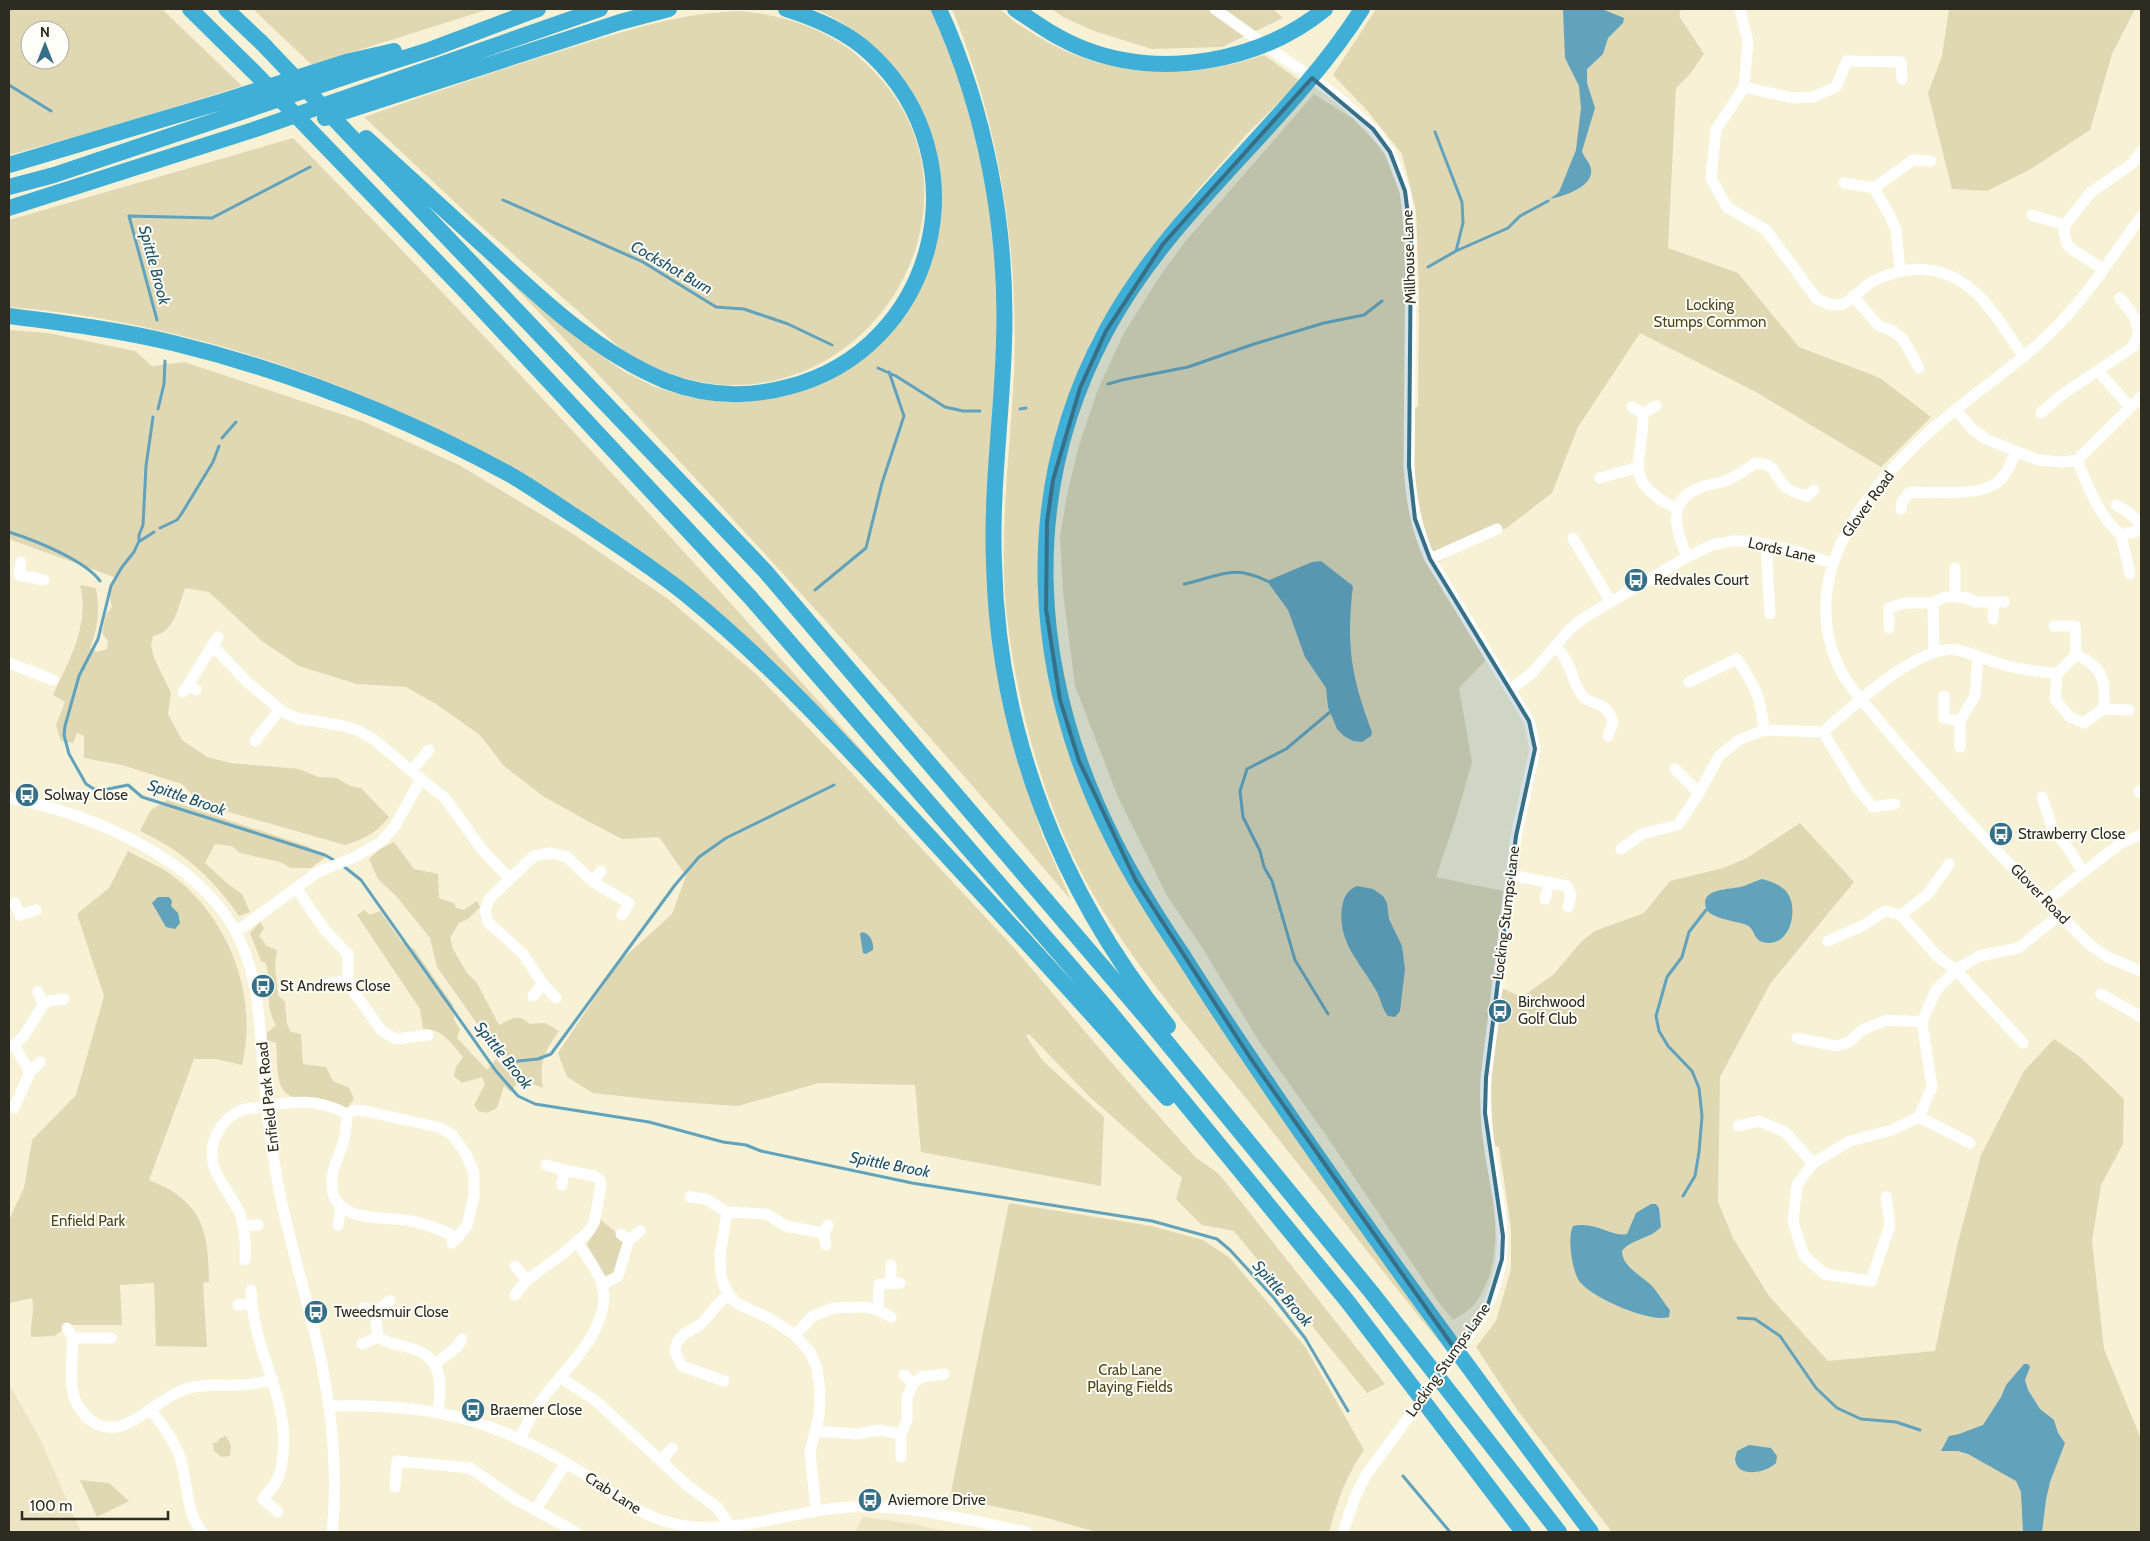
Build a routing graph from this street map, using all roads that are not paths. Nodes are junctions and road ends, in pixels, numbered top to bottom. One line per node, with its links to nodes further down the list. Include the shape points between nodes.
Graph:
1 (176, 9): 16 (highway)
2 (190, 9): 16 (highway)
3 (226, 9): 14 (highway)
4 (538, 9): 15 (highway)
5 (600, 9): 19 (highway)
6 (669, 9): 19 (highway)
7 (786, 9): 14 (highway, via 840,31 872,54 892,77 911,104 928,148 934,178 934,216 928,253 910,294 895,318 872,342 852,359 800,384 770,392 744,394 692,390 666,381 609,352 581,332)
8 (939, 9): 169 (highway, via 976,108 996,199 1005,307 994,511 995,595 1008,695 1020,746 1071,877 1117,957)
9 (1015, 9): 11 (highway, via 1059,38 1085,50 1117,58 1184,64 1231,56 1282,37)
10 (1215, 9): 59 (street, Millhouse Lane, via 1338,97 1373,129 1390,152 1405,191 1410,238 1411,496 1421,540)
11 (1325, 9)
12 (1362, 9): 213 (highway, via 1305,87 1163,244 1106,331 1080,388 1063,437 1052,488 1044,569 1052,663 1060,700 1092,793 1112,838 1164,928 1250,1059 1379,1244)
13 (1740, 9): 18 (street, via 1748,42)
14 (259, 40): 169 (highway, via 765,571 1149,1020)
15 (352, 67): 22 (highway); 24 (highway, via 236,113 54,175)
16 (256, 72): 173 (highway, via 750,597 1105,1006)
17 (1902, 79): 18 (street, via 1901,62 1847,61 1836,87 1813,97 1793,98)
18 (1744, 87): 32 (street, via 1716,130 1711,178 1726,207 1766,230 1817,299 1836,305 1844,304)
19 (377, 94): 26 (highway, via 257,134)
20 (2141, 151): 29 (street, via 2133,162 2090,193)
21 (1931, 161): 25 (street, via 1913,160)
22 (9, 164)
23 (1844, 183): 25 (street)
24 (9, 187)
25 (1874, 188): 31 (street, via 1896,230)
26 (9, 208)
27 (2032, 215): 29 (street)
28 (2141, 217): 30 (street, Glover Road)
29 (2065, 225): 30 (street, via 2067,244)
30 (2103, 269): 35 (street, Glover Road, via 2068,313)
31 (1900, 271): 32 (street, via 1869,284); 35 (street, via 1930,269 1958,279 1983,301)
32 (1853, 296): 36 (street, via 1879,326 1903,339)
33 (2120, 298): 37 (street, via 2134,316 2139,331 2132,347)
34 (9, 316): 173 (highway, via 104,329 172,343 250,364 319,388 416,428 512,476 687,594 766,664 846,747 1056,973)
35 (2024, 357): 43 (street, Glover Road)
36 (1919, 368)
37 (2098, 371): 39 (street); 42 (street)
38 (2141, 397): 42 (street)
39 (2043, 405)
40 (1656, 406): 44 (street)
41 (1632, 407): 44 (street)
42 (2130, 407): 46 (street)
43 (1956, 410): 45 (street, via 1972,429 1986,439); 61 (street, Glover Road, via 1925,435 1878,486 1852,521)
44 (1643, 412): 47 (street, via 1644,430)
45 (2016, 452): 46 (street, via 2049,462); 52 (street, via 2002,477 1993,485 1969,491 1909,488)
46 (2077, 460): 55 (street, via 2097,506 2108,524)
47 (1638, 467): 48 (street); 51 (street, via 1648,491)
48 (1600, 478)
49 (1814, 490): 51 (street, via 1807,496 1791,492 1775,469 1755,463 1723,482 1698,488 1687,495)
50 (2116, 505): 53 (street)
51 (1677, 508): 58 (street, via 1678,535)
52 (1901, 509)
53 (2141, 525): 55 (street, via 2135,532)
54 (1497, 529): 59 (street)
55 (2121, 535): 63 (street)
56 (1573, 538): 67 (street)
57 (1766, 544): 58 (street, Lords Lane, via 1732,541 1712,545); 61 (street, Lords Lane); 69 (street)
58 (1687, 557): 67 (street, Lords Lane)
59 (1430, 559): 82 (street, Locking Stumps Lane)
60 (21, 562): 64 (street)
61 (1832, 563): 84 (street, Glover Road, via 1826,601 1830,644 1838,666)
62 (1956, 568): 66 (street)
63 (2130, 574)
64 (14, 576): 65 (street)
65 (44, 580)
66 (1955, 597): 68 (street, via 1945,597); 70 (street, via 1999,603)
67 (1611, 602): 73 (street, Lords Lane, via 1570,629)
68 (1933, 604): 72 (street, via 1905,604 1889,608); 74 (street)
69 (1770, 614)
70 (1994, 619)
71 (2054, 626): 75 (street, via 2075,626)
72 (1889, 628)
73 (1555, 646): 82 (street, Lords Lane, via 1532,673); 91 (street, via 1567,659 1581,693 1588,701 1598,703 1610,713 1613,722)
74 (1934, 651): 76 (street, via 1956,650); 84 (street, via 1908,665)
75 (2076, 655): 78 (street); 86 (street, via 2089,660 2102,676 2106,690)
76 (1978, 657): 78 (street, via 2016,668); 88 (street, via 1975,696)
77 (9, 663): 79 (street)
78 (2057, 674): 86 (street, via 2055,700 2070,717 2084,723)
79 (53, 680)
80 (1689, 682): 89 (street, via 1736,659 1754,685 1761,704)
81 (189, 689): 85 (street, via 215,641 248,682)
82 (1510, 690): 107 (street, Locking Stumps Lane, via 1529,721 1535,749)
83 (1944, 696): 88 (street, via 1944,718)
84 (1861, 700): 90 (street); 113 (street, Glover Road, via 1933,783)
85 (280, 709): 92 (street); 96 (street, via 297,718 359,731)
86 (2103, 709): 87 (street)
87 (2129, 710)
88 (1960, 721): 93 (street)
89 (1764, 730): 90 (street); 98 (street, via 1739,740 1719,756)
90 (1823, 732): 101 (street, via 1873,807)
91 (1608, 736)
92 (255, 741)
93 (1960, 748)
94 (429, 750): 96 (street)
95 (1675, 769): 98 (street)
96 (410, 771): 97 (street)
97 (420, 779): 108 (street, via 444,798 483,850); 111 (street, via 388,835 373,848 318,872)
98 (1699, 793): 103 (street, via 1678,825 1642,834)
99 (2042, 797): 106 (street, via 2053,830)
100 (9, 798): 122 (street, Enfield Park Road, via 103,827 149,849 197,882 219,906)
101 (1895, 804)
102 (2141, 835): 106 (street, via 2121,842)
103 (1621, 849)
104 (1949, 864): 118 (street, via 1928,894)
105 (601, 871): 109 (street)
106 (2083, 872): 113 (street)
107 (1510, 875): 110 (street); 210 (street, Locking Stumps Lane, via 1486,1078 1485,1113 1502,1227 1502,1259 1494,1292 1477,1324 1366,1475)
108 (509, 878): 109 (street, via 534,856 552,853 567,857); 127 (street, via 487,901 486,919 528,960)
109 (593, 882): 119 (street, via 629,903)
110 (1549, 882): 112 (street); 115 (street, via 1567,886 1571,895)
111 (296, 888): 122 (street); 126 (street, via 325,930 348,954)
112 (1545, 899)
113 (2046, 901): 120 (street, Glover Road)
114 (15, 903): 117 (street)
115 (1568, 907)
116 (36, 910): 117 (street)
117 (20, 915): 121 (street)
118 (1901, 915): 123 (street, via 1884,911 1862,926); 124 (street, via 1938,956)
119 (622, 916)
120 (2060, 916): 124 (street, via 2018,948 1979,956); 125 (street, Glover Road, via 2107,957)
121 (9, 920)
122 (236, 932): 144 (street, Enfield Park Road, via 254,978 258,1000)
123 (1828, 940)
124 (1956, 970): 136 (street, via 1936,990); 139 (street)
125 (2141, 971)
126 (348, 980): 128 (street); 137 (street, via 356,996 387,1035 396,1039)
127 (543, 984): 131 (street); 132 (street)
128 (323, 985)
129 (38, 992): 134 (street)
130 (2100, 994): 135 (street)
131 (533, 996)
132 (556, 998)
133 (64, 999): 134 (street)
134 (43, 1005): 140 (street, via 24,1036)
135 (2141, 1017)
136 (1922, 1022): 138 (street, via 1887,1020 1836,1046); 146 (street, via 1932,1087)
137 (428, 1035)
138 (1796, 1038)
139 (2024, 1043)
140 (11, 1046): 142 (street)
141 (40, 1062): 142 (street)
142 (30, 1072): 143 (street)
143 (20, 1105)
144 (267, 1105): 145 (street, via 317,1102 332,1105); 159 (street, via 234,1114 222,1125 214,1140 214,1166); 190 (street, Enfield Park Road, via 285,1216 316,1336)
145 (346, 1114): 155 (street, via 344,1138 332,1181 334,1198); 155 (street, via 365,1111 447,1131 471,1162 475,1181 469,1220 455,1241 425,1224 362,1214)
146 (1919, 1117): 148 (street); 149 (street, via 1892,1130 1850,1141)
147 (1738, 1126): 149 (street, via 1759,1121 1786,1132)
148 (1970, 1143)
149 (1813, 1163): 154 (street, via 1797,1185 1793,1222 1804,1256 1826,1274 1871,1281 1890,1226)
150 (546, 1165): 151 (street)
151 (564, 1170): 152 (street); 161 (street, via 594,1176 601,1183 594,1223)
152 (562, 1185)
153 (690, 1197): 156 (street, via 706,1200)
154 (1886, 1197)
155 (341, 1207): 158 (street)
156 (727, 1212): 162 (street, via 766,1214 786,1226 826,1229); 171 (street, via 720,1256 722,1282)
157 (258, 1225): 159 (street)
158 (338, 1225)
159 (243, 1226): 163 (street)
160 (640, 1231): 167 (street, via 625,1237 618,1276)
161 (577, 1242): 166 (street); 167 (street)
162 (826, 1244)
163 (245, 1260)
164 (891, 1265): 177 (street, via 896,1283 879,1284)
165 (515, 1266): 166 (street)
166 (528, 1280): 170 (street)
167 (602, 1285): 187 (street, via 603,1304 597,1324 585,1347)
168 (251, 1290): 174 (street)
169 (1372, 1293): 212 (highway)
170 (514, 1295)
171 (729, 1295): 180 (street, via 740,1305); 189 (street, via 714,1306 702,1323 681,1335 675,1346 676,1357 682,1366)
172 (390, 1301): 178 (street)
173 (1348, 1302): 211 (highway)
174 (252, 1304): 175 (street); 188 (street, via 255,1325)
175 (238, 1305)
176 (364, 1308): 178 (street)
177 (878, 1310): 179 (street); 180 (street, via 855,1307 826,1310 813,1316)
178 (375, 1312): 181 (street)
179 (891, 1318)
180 (795, 1335): 193 (street, via 810,1352 817,1368 820,1401)
181 (378, 1337): 184 (street); 185 (street, via 422,1353)
182 (111, 1338): 191 (street, via 70,1333 74,1399 83,1415 98,1425 112,1428 125,1425)
183 (462, 1339): 185 (street, via 458,1347)
184 (362, 1344)
185 (435, 1364): 192 (street, via 441,1380)
186 (944, 1374): 194 (street, via 908,1379 907,1420)
187 (560, 1377): 195 (street, via 539,1404); 198 (street, via 603,1407)
188 (273, 1380): 191 (street, via 250,1385 193,1387 174,1394); 203 (street, via 283,1420 284,1448 277,1482 263,1499)
189 (724, 1381)
190 (328, 1406): 192 (street, Crab Lane, via 393,1405); 207 (street, Enfield Park Road, via 333,1474)
191 (151, 1410): 206 (street, via 176,1447 190,1509)
192 (438, 1412): 195 (street, Crab Lane, via 486,1424)
193 (815, 1431): 194 (street, via 857,1434 879,1430); 202 (street, via 810,1452)
194 (901, 1434): 197 (street)
195 (520, 1438): 199 (street, Crab Lane)
196 (672, 1448): 198 (street)
197 (902, 1457)
198 (661, 1461): 204 (street, via 718,1508)
199 (566, 1463): 201 (street); 204 (street, Crab Lane, via 644,1514 695,1527)
200 (395, 1486): 201 (street, via 396,1461 462,1466)
201 (536, 1509): 208 (street)
202 (816, 1511): 205 (street, Crab Lane); 209 (street, Crab Lane, via 850,1507 894,1508)
203 (278, 1512)
204 (730, 1527): 205 (street, Crab Lane)
205 (762, 1527)
206 (199, 1531)
207 (332, 1532)
208 (576, 1532)
209 (1026, 1532)
210 (1343, 1532)
211 (1523, 1532)
212 (1559, 1532)
213 (1591, 1532)

